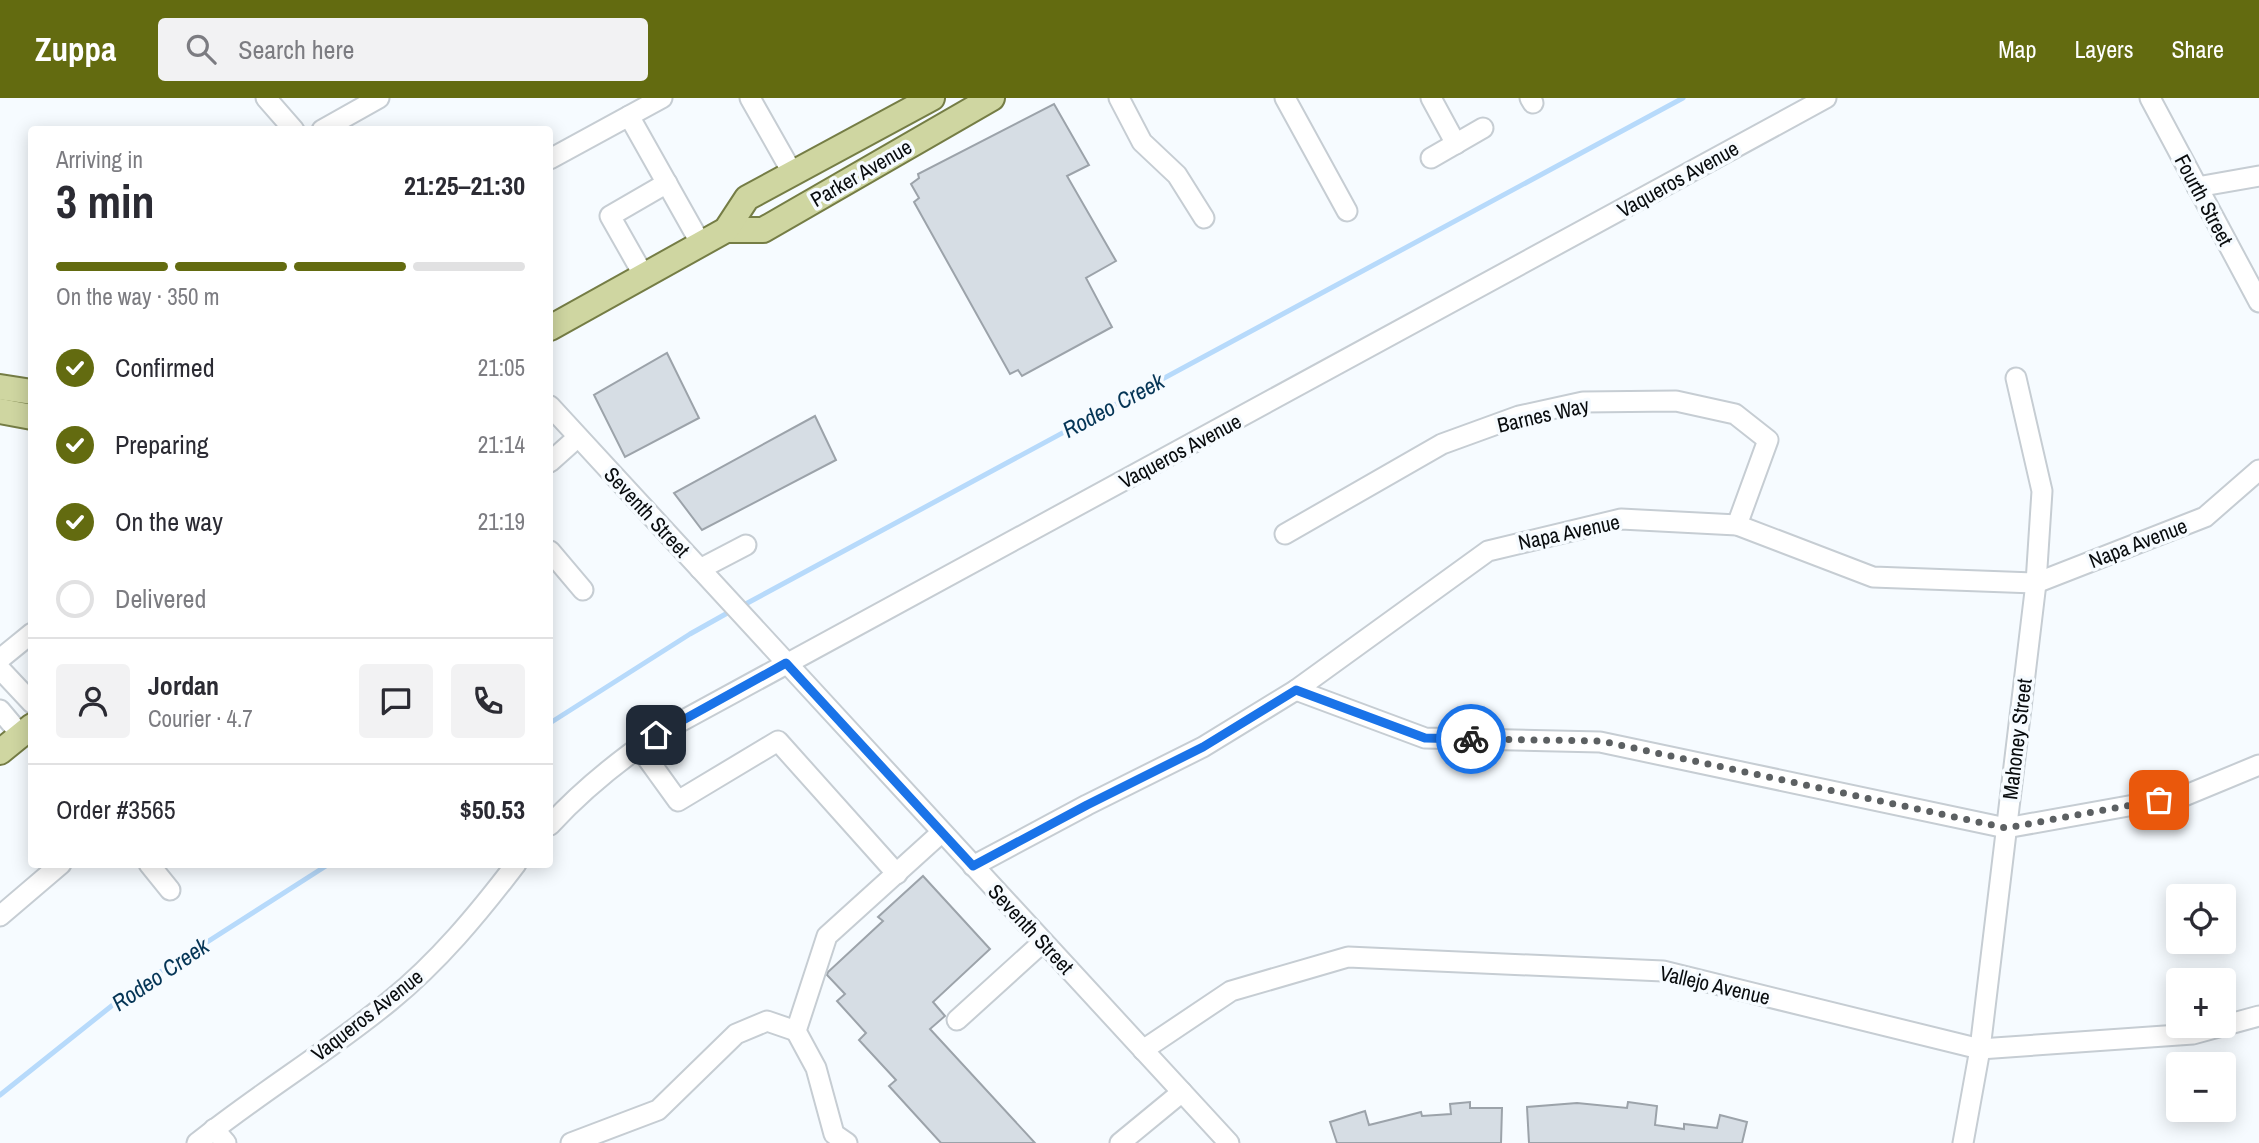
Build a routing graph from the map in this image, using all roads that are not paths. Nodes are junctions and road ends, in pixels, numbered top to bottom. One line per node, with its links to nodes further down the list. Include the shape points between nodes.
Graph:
1 (266, 98): 14 (street)
2 (379, 98): 15 (street)
3 (662, 98): 13 (street)
4 (750, 98): 20 (street)
5 (932, 98): 20 (main road, Parker Avenue)
6 (992, 98): 12 (main road, Parker Avenue)
7 (1119, 98): 25 (street, via 1142,142 1177,176)
8 (1285, 98): 24 (street)
9 (1431, 98): 17 (street)
10 (1826, 98): 49 (street, Vaqueros Avenue)
11 (2150, 98): 23 (street, Fourth Street)
12 (965, 104): 26 (main road, Parker Avenue, via 763,230)
13 (629, 116): 18 (street); 22 (street)
14 (290, 126)
15 (328, 126)
16 (1483, 128): 17 (street)
17 (1456, 144): 19 (street)
18 (553, 157)
19 (1431, 158)
20 (793, 174): 26 (main road, Parker Avenue, via 747,198)
21 (2259, 176): 23 (street)
22 (667, 183): 27 (street); 28 (street, via 611,216)
23 (2197, 187): 29 (street, Fourth Street)
24 (1347, 211)
25 (1204, 218)
26 (726, 230): 27 (main road, Parker Avenue)
27 (701, 244): 28 (main road, Parker Avenue)
28 (645, 276): 30 (main road, Parker Avenue)
29 (2259, 302)
30 (553, 326)
31 (2016, 378): 45 (street, Mahoney Street, via 2042,491)
32 (0, 387): 33 (main road)
33 (28, 391)
34 (553, 409): 37 (street, Seventh Street)
35 (0, 411): 36 (main road)
36 (28, 416)
37 (578, 437): 38 (street); 44 (street, Seventh Street)
38 (553, 459)
39 (2259, 470): 45 (street, Napa Avenue, via 2205,517)
40 (1737, 525): 41 (street, Barnes Way, via 1768,440 1735,414 1676,401 1583,402 1519,416 1442,444); 45 (street, Napa Avenue, via 1873,577); 51 (street, Napa Avenue, via 1622,519 1488,551)
41 (1285, 534)
42 (746, 545): 44 (street)
43 (553, 555): 46 (street)
44 (700, 569): 49 (street, Seventh Street)
45 (2036, 583): 59 (street, Mahoney Street)
46 (583, 590)
47 (28, 636): 48 (street)
48 (0, 659)
49 (786, 663): 55 (street, Vaqueros Avenue); 60 (street, Seventh Street)
50 (0, 668): 52 (street)
51 (1296, 690): 59 (street, via 1425,738 1601,741); 61 (street, Napa Avenue, via 1203,747)
52 (28, 699)
53 (0, 710): 54 (street)
54 (26, 731): 56 (main road)
55 (639, 747): 58 (street, Vaqueros Avenue, via 575,797); 65 (street, via 678,801 778,741)
56 (0, 752)
57 (2259, 765): 59 (street, via 2184,796)
58 (553, 822)
59 (2006, 828): 72 (street, Mahoney Street)
60 (942, 832): 61 (street, Seventh Street); 65 (street)
61 (973, 866): 68 (street, Seventh Street)
62 (56, 868): 67 (street)
63 (152, 868): 66 (street)
64 (513, 868): 75 (street, Vaqueros Avenue, via 427,968)
65 (897, 874): 71 (street, via 827,936)
66 (170, 890)
67 (0, 916)
68 (1043, 942): 70 (street); 73 (street, Seventh Street)
69 (2259, 1016): 72 (street, Vallejo Avenue, via 2193,1034)
70 (957, 1020)
71 (796, 1031): 77 (street, via 767,1021 736,1034 658,1110); 78 (street, via 816,1068 834,1134)
72 (1980, 1049): 73 (street, Vallejo Avenue, via 1663,971 1348,957 1231,991); 81 (street, Mahoney Street)
73 (1143, 1050): 74 (street, Seventh Street)
74 (1182, 1092): 79 (street); 80 (street, Seventh Street)
75 (220, 1136): 76 (street, Vaqueros Avenue)
76 (197, 1143)
77 (571, 1143)
78 (847, 1143)
79 (1120, 1143)
80 (1229, 1143)
81 (1963, 1143)

